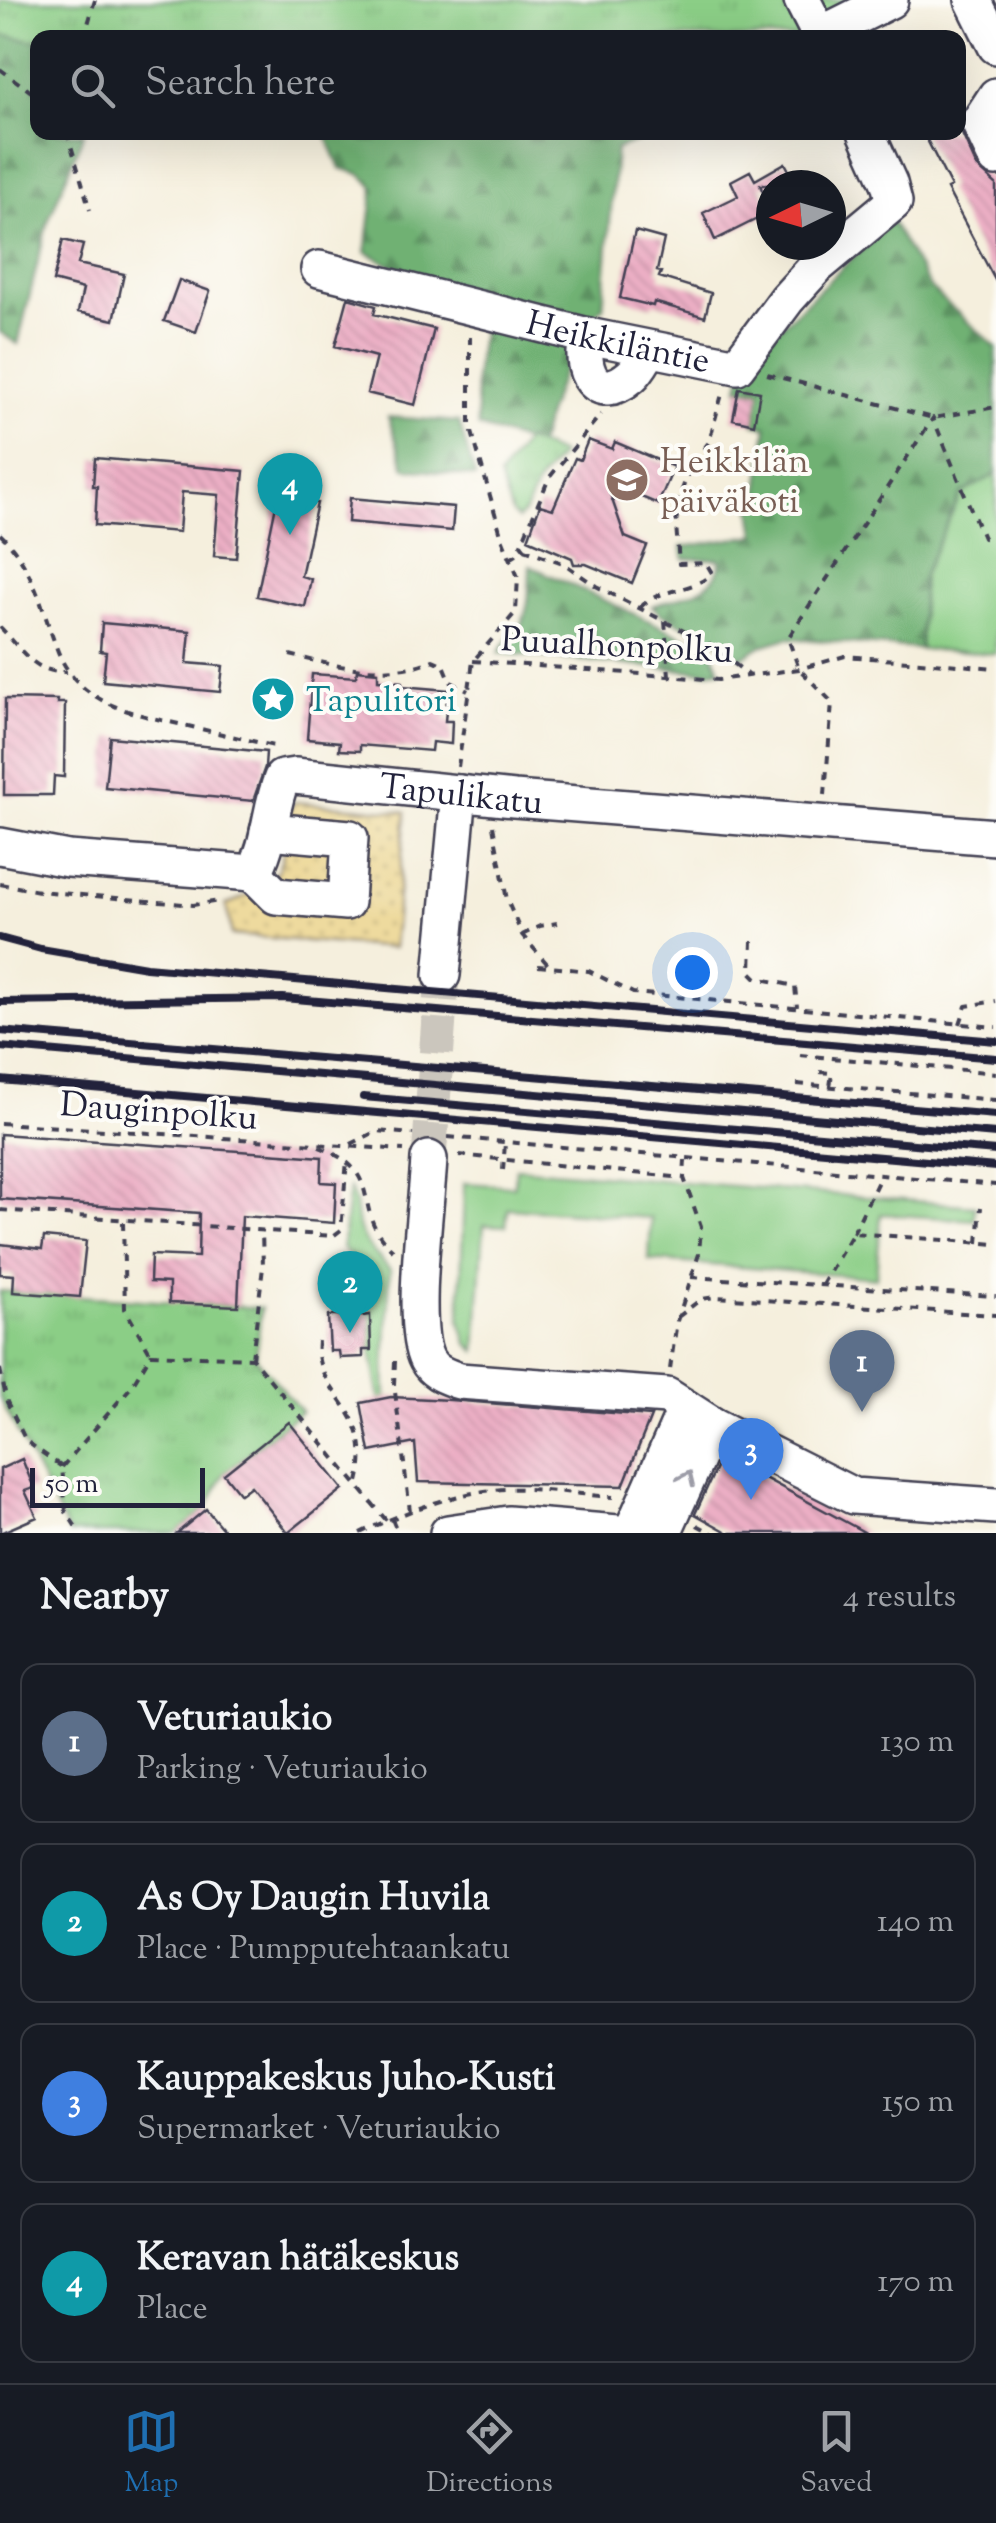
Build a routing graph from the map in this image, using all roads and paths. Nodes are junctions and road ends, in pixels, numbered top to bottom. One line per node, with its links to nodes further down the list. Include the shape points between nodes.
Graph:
1 (95, 0): 5 (path)
2 (802, 0): 6 (street)
3 (890, 0): 7 (street)
4 (973, 0): 8 (street)
5 (86, 30)
6 (817, 30)
7 (832, 30)
8 (996, 46)
9 (0, 69): 10 (path)
10 (30, 90)
11 (996, 96): 14 (street, via 979,122)
12 (68, 140): 15 (path)
13 (870, 140): 20 (street, Heikkiläntie, via 894,202 817,266)
14 (996, 158)
15 (90, 210)
16 (319, 269): 17 (street, Heikkiläntie)
17 (470, 307): 18 (street, Heikkiläntie); 27 (path, via 470,426)
18 (588, 336): 19 (street, Heikkiläntie); 21 (street, via 583,363 591,381)
19 (650, 349): 20 (street, Heikkiläntie); 21 (street)
20 (731, 372): 23 (path); 28 (path, via 709,442 691,465 679,498 676,524 679,564 706,563 712,572)
21 (621, 382): 26 (path, via 549,478 521,544)
22 (996, 407): 23 (path)
23 (933, 418): 25 (path, via 983,538); 34 (path, via 788,638)
24 (0, 534): 35 (path, via 33,579)
25 (996, 540)
26 (525, 549): 27 (path); 28 (path)
27 (510, 558): 32 (path, via 518,577 516,612)
28 (641, 608): 29 (path)
29 (665, 620): 36 (path); 37 (path)
30 (0, 627): 35 (path, via 30,663)
31 (290, 656): 38 (path, via 401,670 433,660 444,666 450,682)
32 (473, 661): 36 (path, Puualhonpolku); 38 (path)
33 (996, 668): 34 (path, Puualhonpolku, via 845,656)
34 (798, 669): 37 (path, Puualhonpolku); 41 (path, via 832,702)
35 (68, 672): 39 (path, via 118,710)
36 (669, 676): 37 (path, Puualhonpolku)
37 (750, 676)
38 (468, 691): 40 (path)
39 (278, 747)
40 (458, 782): 43 (street, Tapulikatu, via 282,778); 44 (street, Tapulikatu); 53 (street)
41 (825, 803)
42 (492, 826): 49 (path, via 506,900)
43 (268, 831): 46 (street, Tapulikatu); 46 (street, via 350,838 346,902 276,896)
44 (996, 837)
45 (0, 846): 46 (street)
46 (257, 879): 47 (path, via 240,895 193,905)
47 (0, 884)
48 (557, 924): 49 (path)
49 (522, 935): 52 (path)
50 (752, 941): 55 (path, via 751,972 794,986)
51 (538, 966): 52 (path)
52 (550, 967): 55 (path, via 589,971 633,993)
53 (442, 975)
54 (996, 1001): 56 (path, via 966,1006)
55 (796, 1008): 56 (path)
56 (960, 1024): 57 (path)
57 (996, 1027)
58 (800, 1055): 59 (path)
59 (834, 1058): 61 (path); 62 (path)
60 (820, 1072): 61 (path)
61 (832, 1073): 64 (path)
62 (996, 1073)
63 (797, 1084): 64 (path)
64 (830, 1088): 65 (path)
65 (996, 1100)
66 (0, 1123): 72 (path, Dauginpolku, via 314,1146)
67 (505, 1142): 68 (path); 70 (path); 71 (path)
68 (425, 1143): 69 (path, via 378,1131); 98 (street, via 421,1342 436,1371 459,1381 667,1396)
69 (347, 1146)
70 (686, 1158): 74 (path); 75 (path)
71 (504, 1159): 73 (path); 75 (path)
72 (346, 1160): 82 (path, via 341,1230 333,1236); 86 (path, via 363,1180 378,1237)
73 (504, 1170)
74 (881, 1175): 76 (path); 83 (path)
75 (684, 1178): 87 (path, via 700,1227)
76 (984, 1184): 77 (path); 78 (path)
77 (996, 1185)
78 (983, 1192)
79 (981, 1206): 84 (path)
80 (0, 1210): 81 (path)
81 (122, 1222): 82 (path); 93 (path, via 125,1309)
82 (262, 1232): 94 (path)
83 (853, 1232): 84 (path); 88 (path)
84 (978, 1243): 85 (path)
85 (996, 1244)
86 (402, 1257)
87 (689, 1277): 88 (path); 91 (path)
88 (822, 1286): 89 (path)
89 (996, 1296)
90 (996, 1315): 91 (path, via 715,1297)
91 (678, 1317): 96 (path)
92 (318, 1341): 100 (path, via 316,1359 362,1444)
93 (151, 1354): 94 (path); 99 (path)
94 (252, 1358): 100 (path)
95 (0, 1369): 99 (path, via 26,1441)
96 (670, 1374)
97 (394, 1384): 102 (path)
98 (699, 1416): 101 (street, via 852,1496); 107 (street); 108 (street, one-way to 98)
99 (62, 1467): 103 (path, via 66,1512)
100 (356, 1486): 104 (path)
101 (996, 1506)
102 (410, 1510)
103 (80, 1533)
104 (398, 1533)
105 (448, 1533): 106 (street, via 508,1524)
106 (618, 1533)
107 (632, 1533)
108 (664, 1533)

